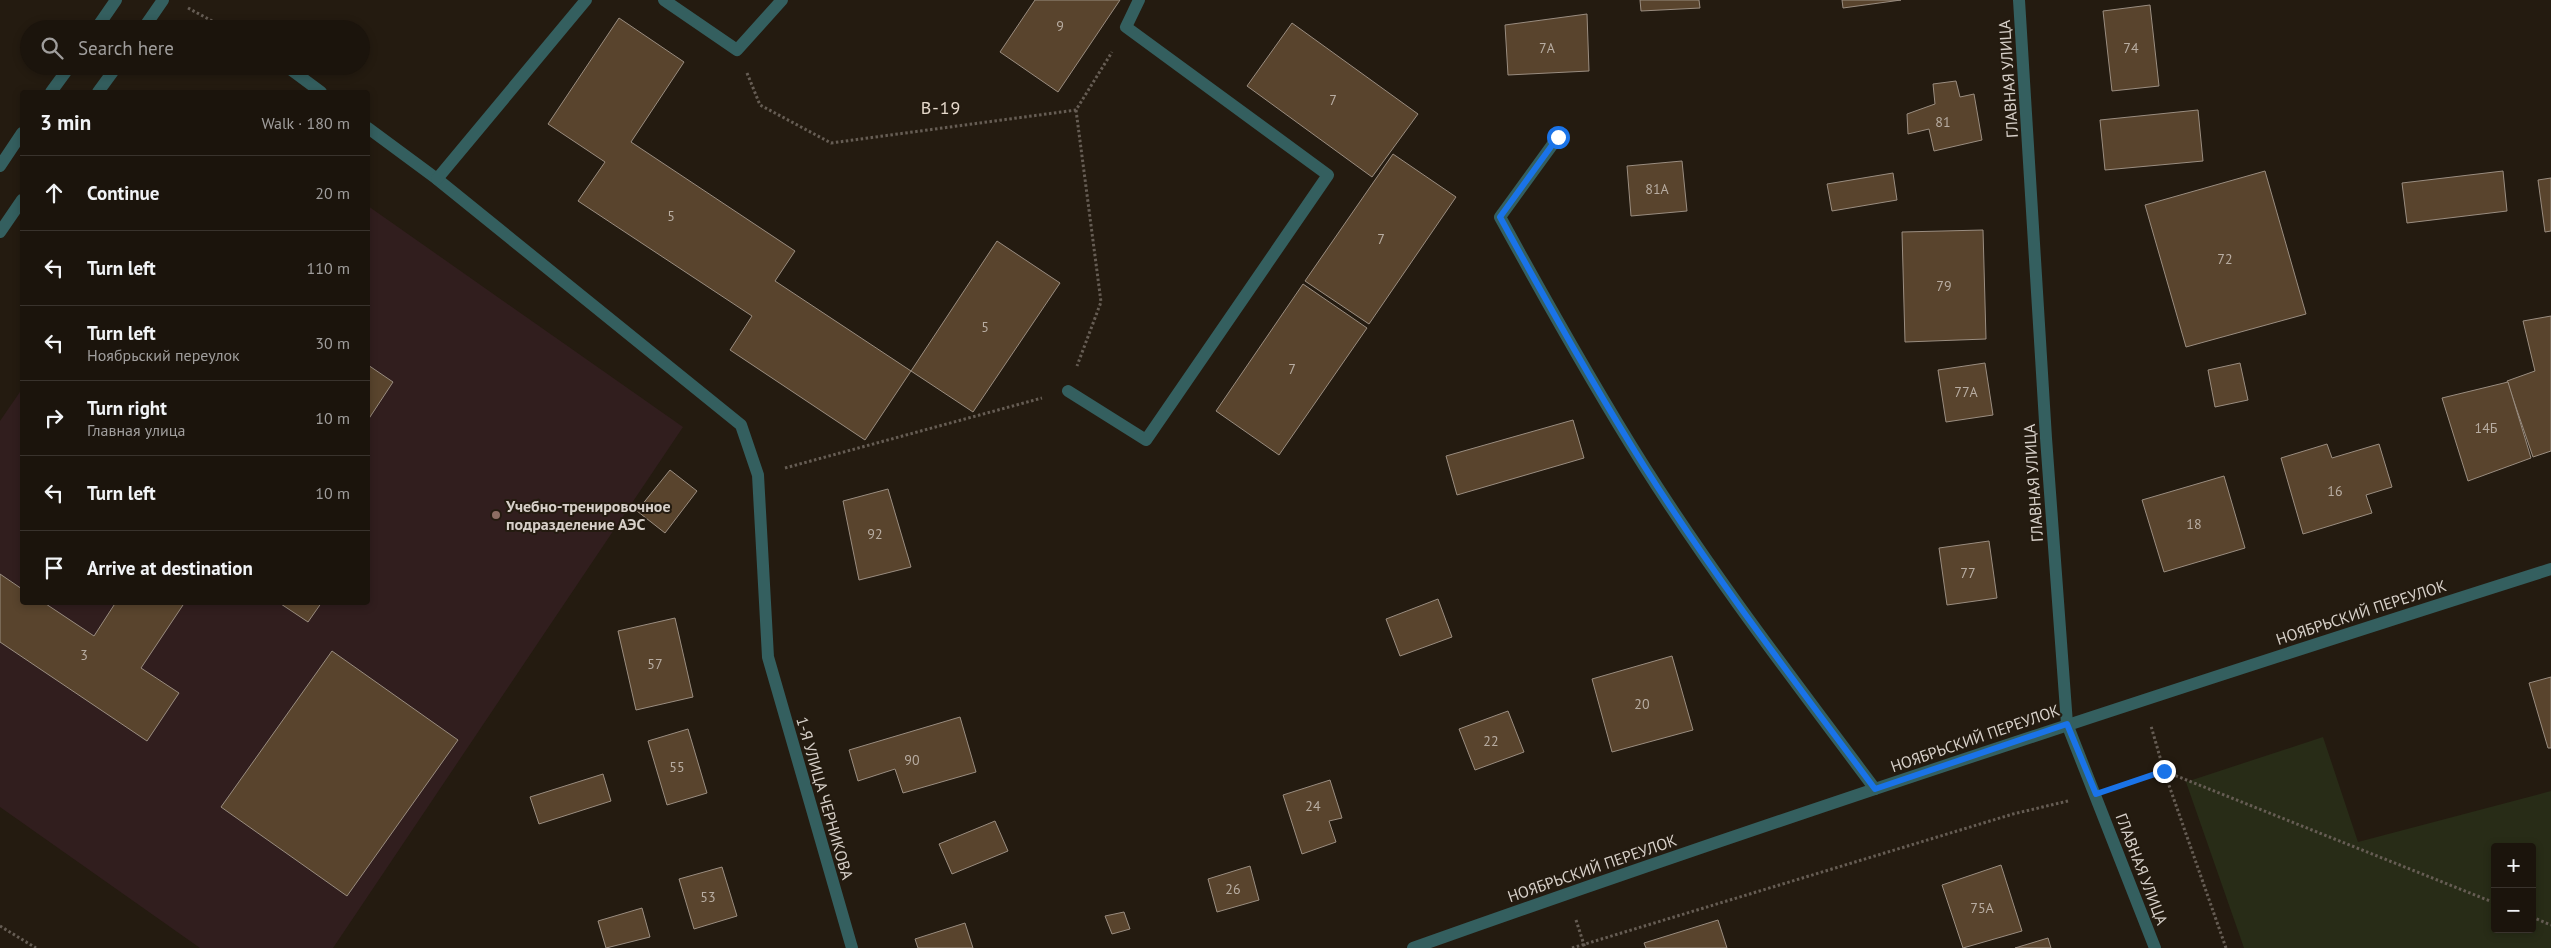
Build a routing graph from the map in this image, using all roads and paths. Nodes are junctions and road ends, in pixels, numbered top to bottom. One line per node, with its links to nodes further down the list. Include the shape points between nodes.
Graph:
1 (116, 0): 9 (street)
2 (164, 0): 10 (street)
3 (586, 0): 25 (street)
4 (664, 0): 13 (street)
5 (782, 0): 13 (street)
6 (1139, 0): 12 (street)
7 (2019, 0): 32 (street, ГЛАВНАЯ УЛИЦА, via 2046,448)
8 (183, 5): 11 (path)
9 (102, 20)
10 (150, 20)
11 (210, 20)
12 (1126, 27): 20 (path); 28 (street, via 1328,175 1146,440)
13 (737, 50): 20 (path, via 760,105 831,143)
14 (63, 75): 17 (street)
15 (110, 75): 18 (street)
16 (298, 75): 19 (street)
17 (52, 90)
18 (99, 90)
19 (318, 90)
20 (1076, 110): 28 (path, via 1101,302)
21 (370, 129): 25 (street, 1-Я УЛИЦА ЧЕРНИКОВА)
22 (20, 137): 24 (street)
23 (1558, 137): 34 (street, via 1500,217 1553,314 1645,466 1737,603)
24 (0, 166)
25 (437, 179): 29 (street, 1-Я УЛИЦА ЧЕРНИКОВА, via 741,425)
26 (20, 203): 27 (street)
27 (0, 232)
28 (1068, 391): 29 (path)
29 (758, 475): 41 (street, 1-Я УЛИЦА ЧЕРНИКОВА, via 768,657)
30 (2551, 569): 31 (street, НОЯБРЬСКИЙ ПЕРЕУЛОК)
31 (2144, 699): 32 (street, НОЯБРЬСКИЙ ПЕРЕУЛОК); 33 (path)
32 (2067, 724): 34 (street, НОЯБРЬСКИЙ ПЕРЕУЛОК); 35 (street, ГЛАВНАЯ УЛИЦА)
33 (2164, 771): 35 (path); 36 (path); 45 (path)
34 (1875, 789): 42 (street, НОЯБРЬСКИЙ ПЕРЕУЛОК)
35 (2096, 794): 43 (path, via 2014,814); 44 (street, ГЛАВНАЯ УЛИЦА)
36 (2491, 901)
37 (2536, 919): 38 (path)
38 (2551, 925)
39 (0, 926): 40 (path)
40 (36, 948)
41 (852, 948)
42 (1413, 948)
43 (1572, 948)
44 (2155, 948)
45 (2226, 948)

